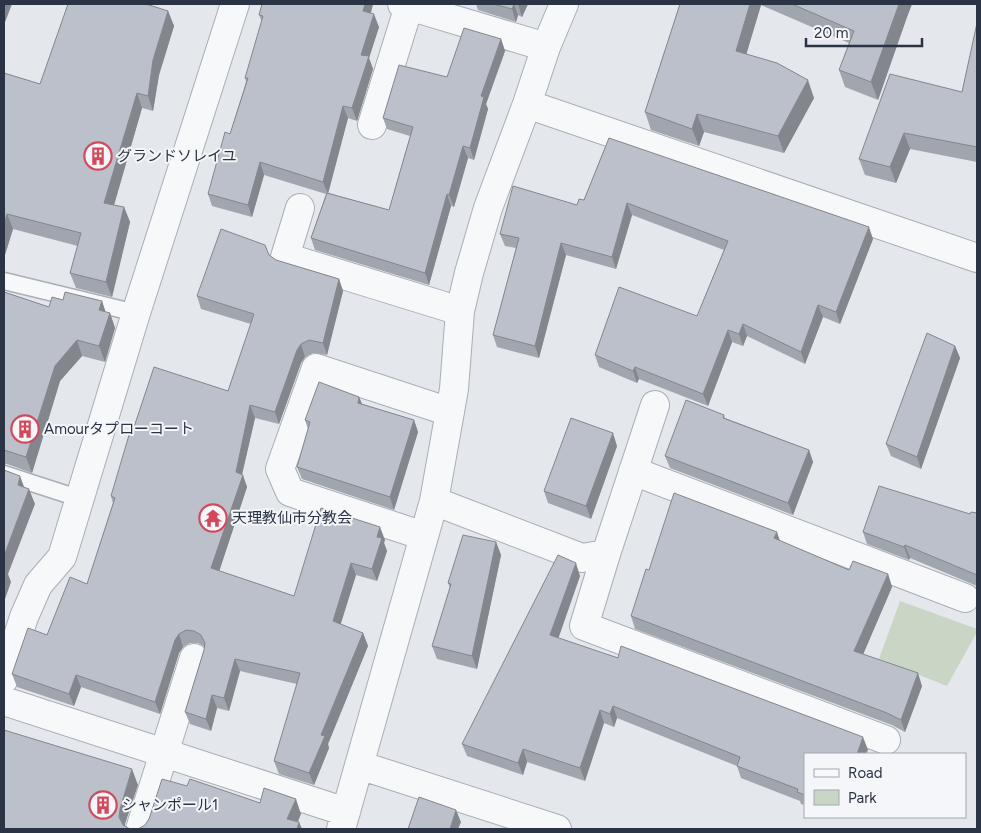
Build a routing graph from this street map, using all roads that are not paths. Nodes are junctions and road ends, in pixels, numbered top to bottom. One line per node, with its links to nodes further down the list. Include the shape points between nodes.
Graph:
1 (235, 4): 11 (street)
2 (564, 4): 4 (street)
3 (405, 5): 4 (street); 6 (street)
4 (546, 47): 5 (street)
5 (527, 104): 8 (street); 10 (street, via 488,208)
6 (372, 125)
7 (300, 208): 10 (street, via 286,256)
8 (977, 258)
9 (4, 282): 11 (lane)
10 (460, 311): 13 (street)
11 (136, 313): 16 (street)
12 (655, 405): 14 (street)
13 (450, 412): 17 (street); 18 (street, via 316,368 280,469 290,492)
14 (633, 471): 19 (street); 20 (street)
15 (4, 474): 16 (lane)
16 (81, 499): 21 (street, via 62,557 38,585)
17 (434, 501): 18 (street); 19 (street, via 582,558)
18 (424, 536): 27 (street)
19 (606, 554): 25 (street, via 584,626)
20 (965, 598)
21 (8, 653): 23 (street)
22 (194, 658): 26 (street)
23 (4, 680)
24 (4, 701): 26 (street)
25 (886, 740)
26 (164, 753): 28 (street); 29 (street)
27 (359, 765): 28 (street); 30 (street)
28 (344, 821)
29 (140, 829)
30 (557, 829)

